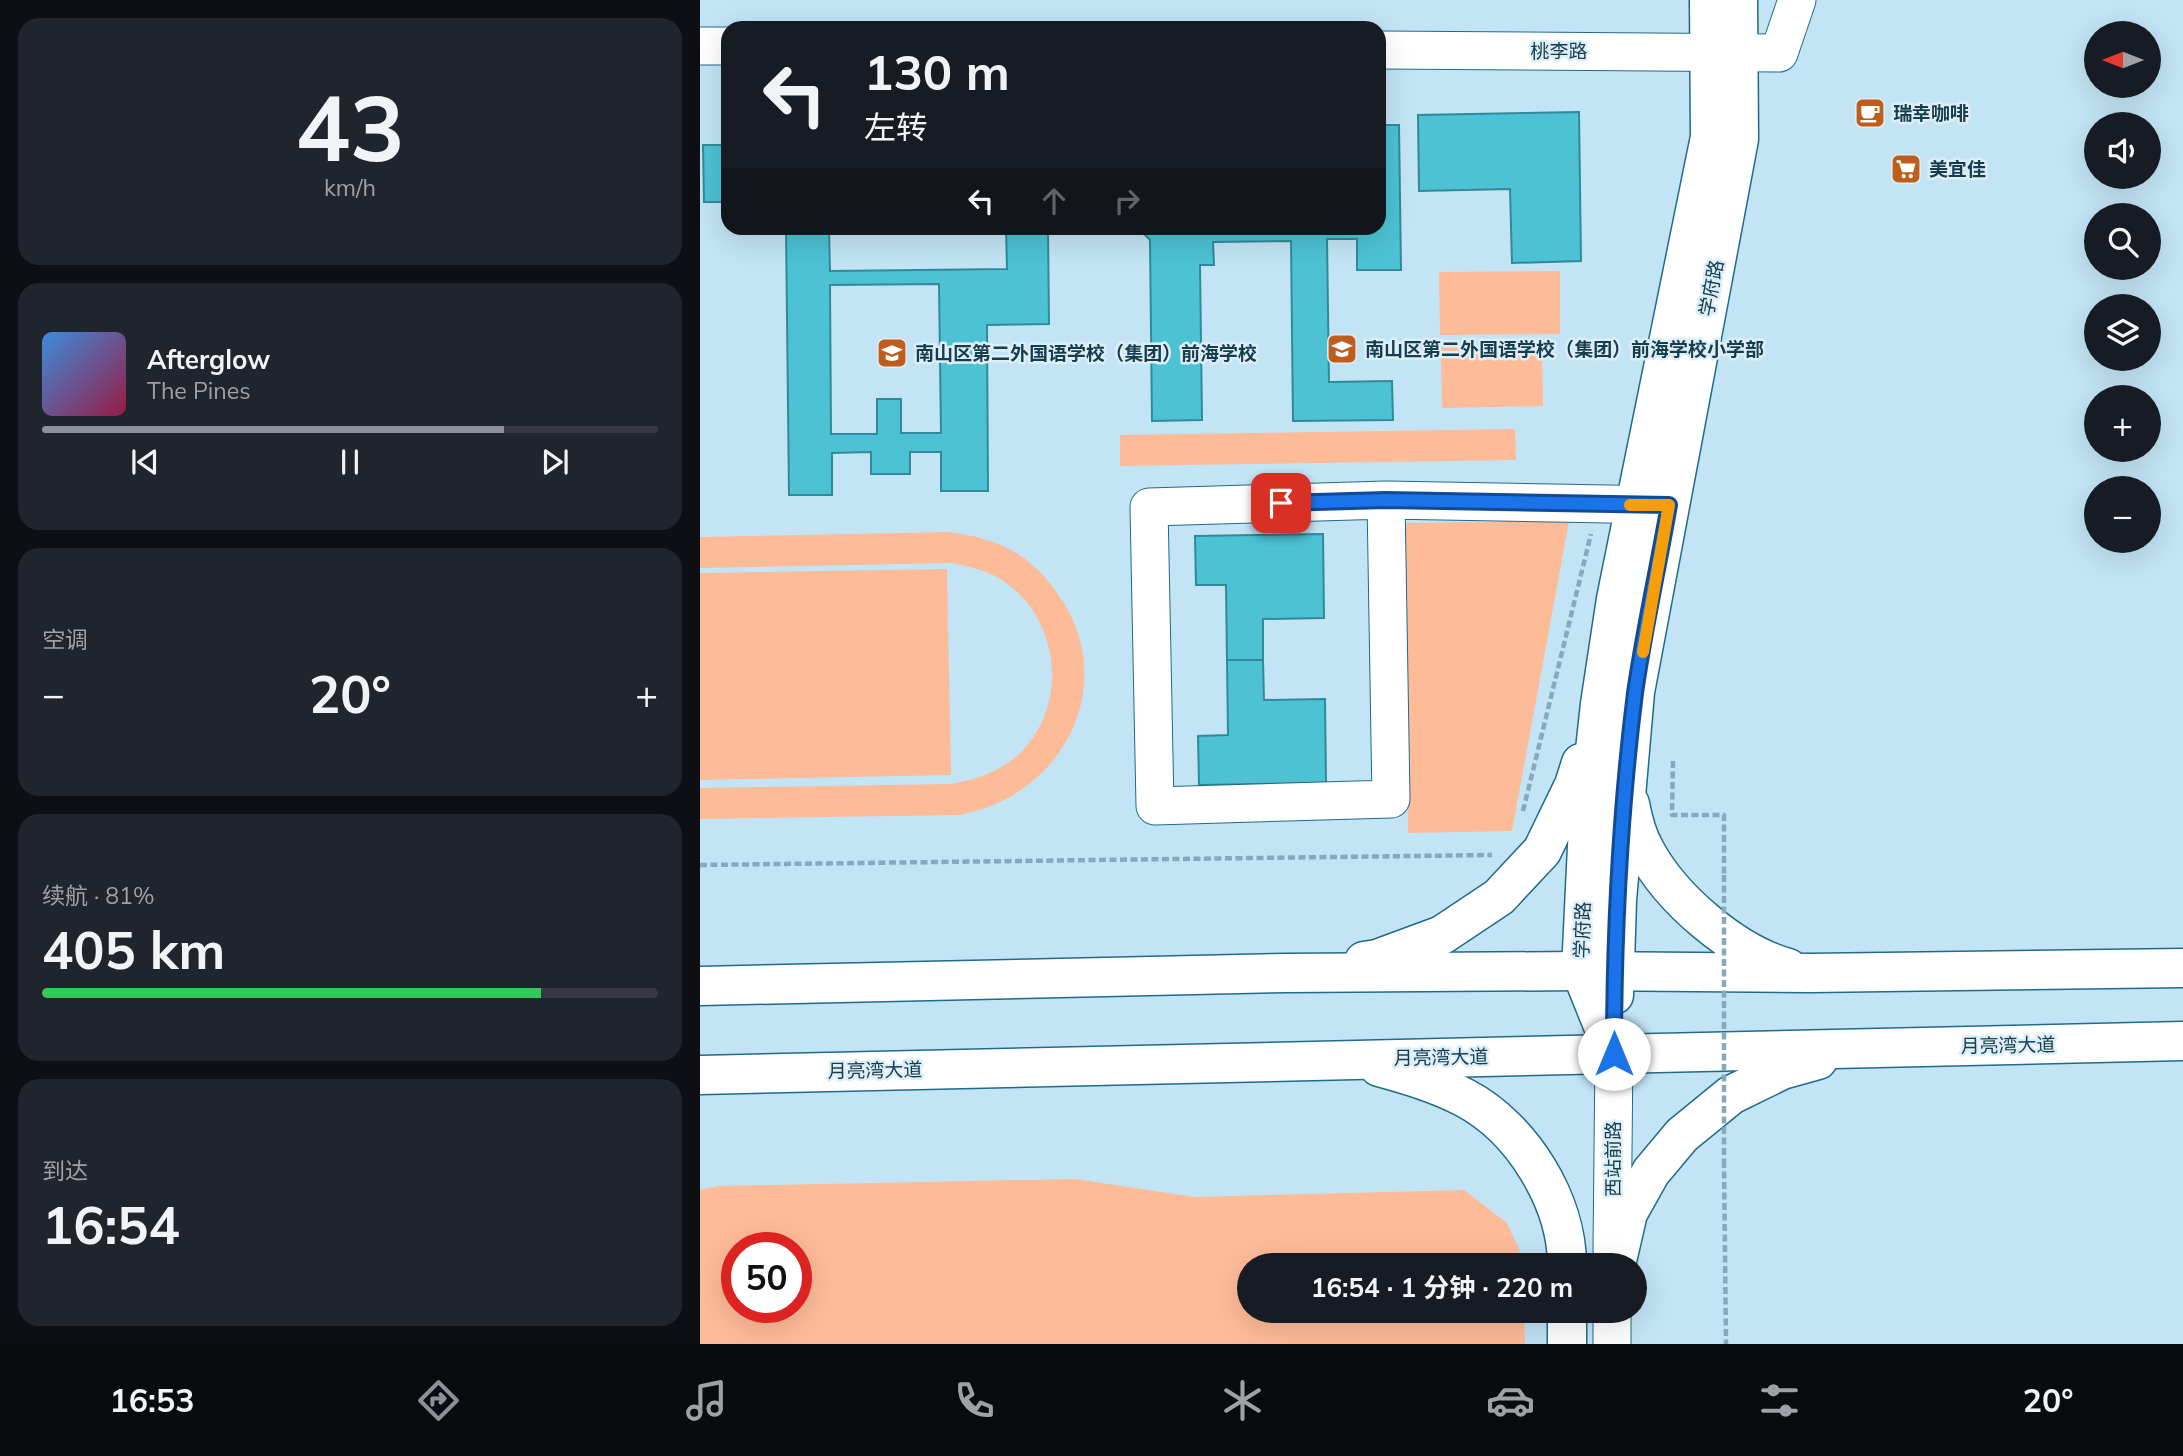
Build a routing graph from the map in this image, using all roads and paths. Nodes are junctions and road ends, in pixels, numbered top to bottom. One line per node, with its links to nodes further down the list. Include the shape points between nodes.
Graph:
1 (1709, 0): 7 (main road, 学府路)
2 (1738, 0): 7 (main road, 学府路)
3 (1797, 0): 7 (street, 桃李路, via 1779,53)
4 (700, 46): 5 (street)
5 (721, 46)
6 (1386, 50): 7 (street, 桃李路)
7 (1724, 52): 9 (main road, 学府路, via 1740,139)
8 (1386, 500): 8 (street, via 1149,507 1155,806 1391,799); 9 (street)
9 (1652, 505): 10 (main road, 学府路, via 1616,599); 12 (main road, 学府路)
10 (1600, 704): 14 (main road, 学府路, via 1589,805); 15 (main road, via 1574,785 1542,851 1499,897 1442,934 1377,960)
11 (1673, 761): 30 (path, bridge, via 1672,815 1724,815)
12 (1626, 781): 14 (main road, 学府路, via 1617,900); 16 (main road, via 1644,850 1688,904 1750,952)
13 (2183, 968): 16 (main road)
14 (1597, 971): 15 (main road); 16 (main road); 20 (main road, 学府路)
15 (1286, 973): 17 (main road)
16 (1810, 973)
17 (700, 986)
18 (2183, 1041): 19 (main road, 月亮湾大道)
19 (1858, 1048): 20 (main road, 月亮湾大道); 25 (main road, via 1782,1070 1731,1094 1682,1135 1651,1172 1628,1213)
20 (1614, 1054): 21 (main road, 月亮湾大道); 24 (street, 西站前路)
21 (1347, 1059): 22 (main road, 月亮湾大道); 23 (main road, via 1411,1076 1466,1098 1504,1127 1530,1157 1555,1201)
22 (700, 1075)
23 (1567, 1253)
24 (1614, 1253)
25 (1617, 1253)
26 (1567, 1323): 28 (main road)
27 (1612, 1323): 29 (street)
28 (1567, 1344)
29 (1612, 1344)
30 (1726, 1344)

